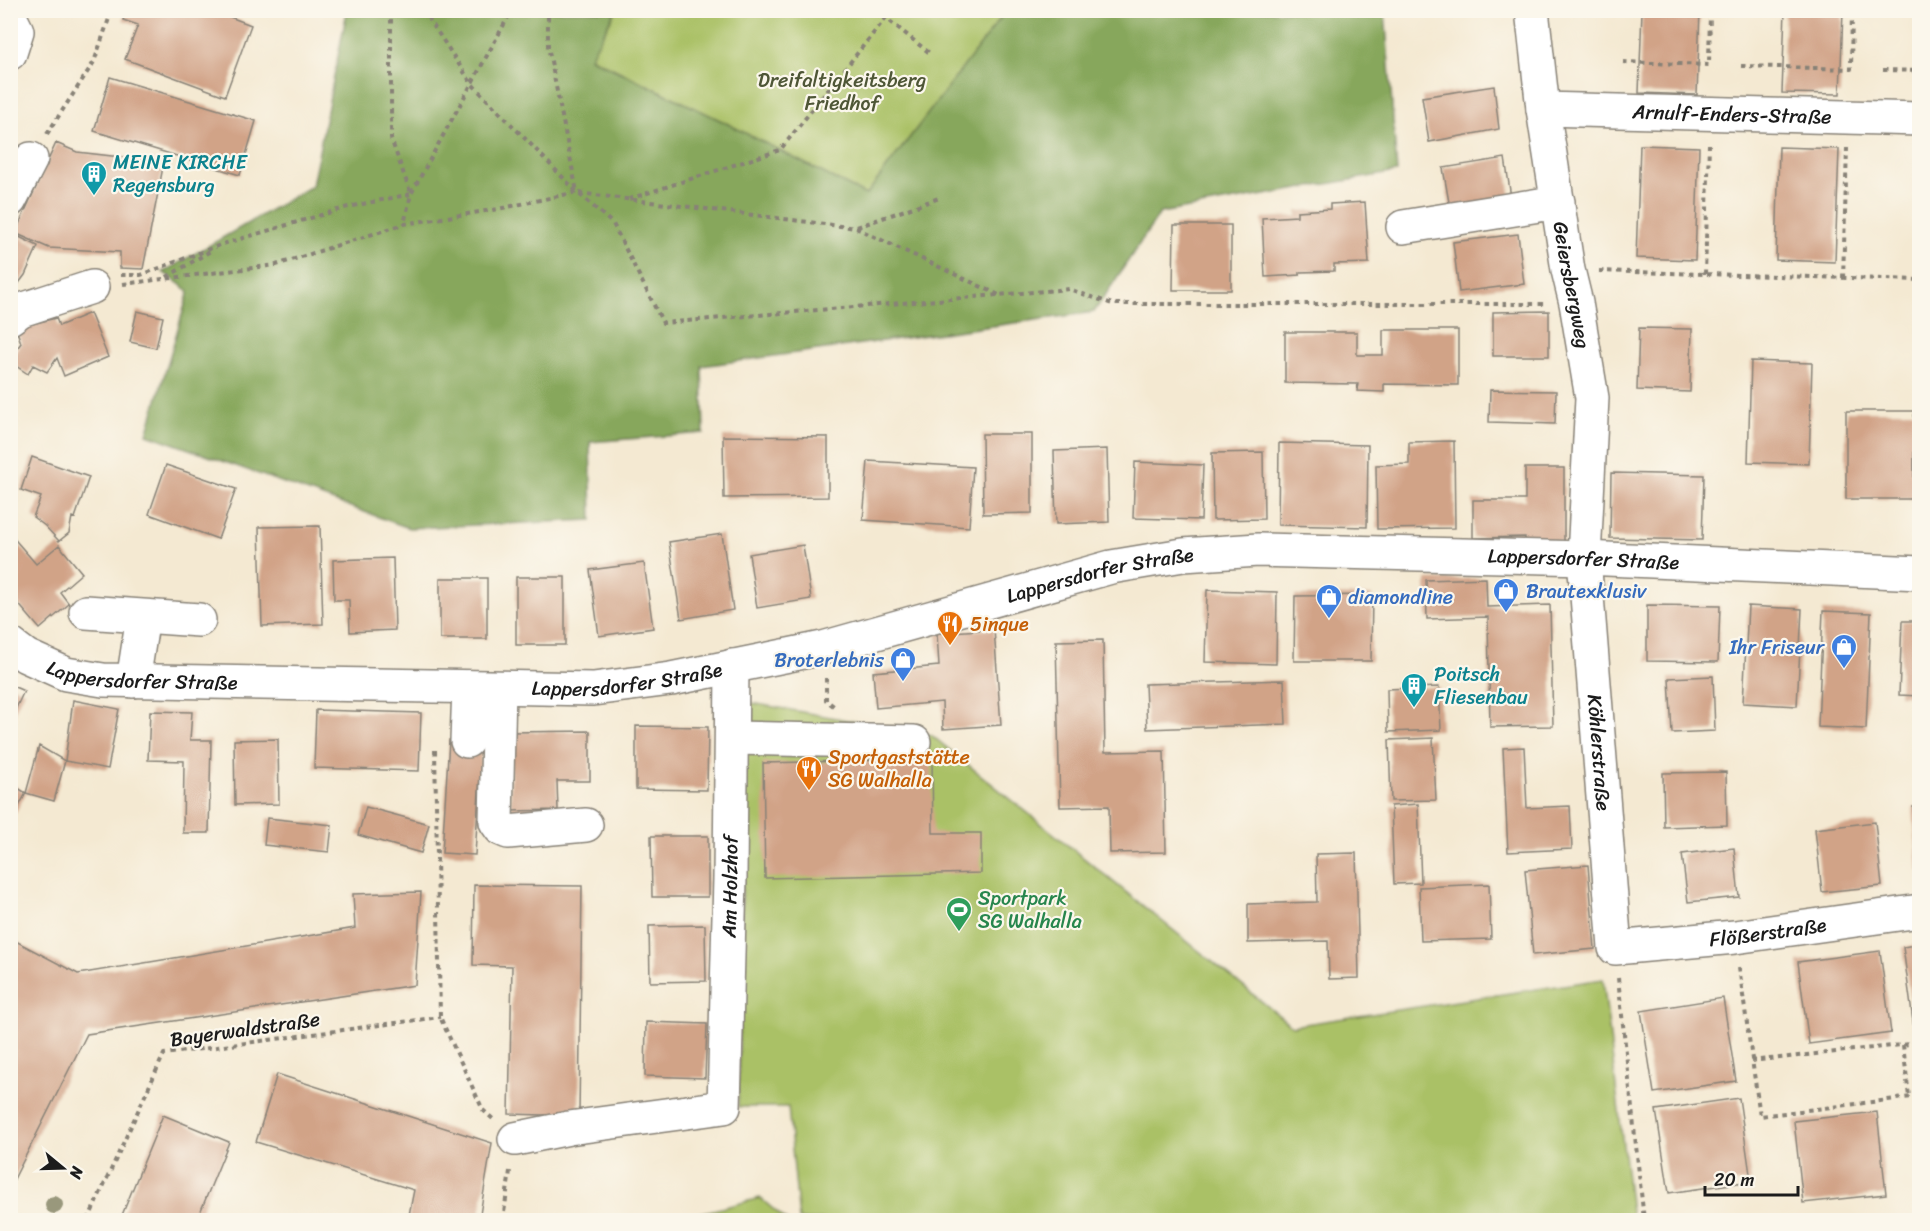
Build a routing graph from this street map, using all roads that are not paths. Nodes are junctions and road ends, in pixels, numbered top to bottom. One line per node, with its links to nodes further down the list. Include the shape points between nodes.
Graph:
1 (1532, 10): 4 (street, Geiersbergweg)
2 (10, 16): 3 (street, via 17,31)
3 (10, 53)
4 (1543, 108): 5 (street, Arnulf-Enders-Straße); 8 (street, Geiersbergweg)
5 (1920, 119)
6 (31, 159): 7 (street)
7 (10, 200)
8 (1558, 202): 9 (street); 12 (street, Geiersbergweg, via 1592,398)
9 (1403, 227)
10 (106, 281): 11 (street, via 21,310)
11 (10, 318)
12 (1584, 558): 13 (street, Lappersdorfer Straße); 18 (street, Lappersdorfer Straße, via 1258,550 1183,555 1111,567 831,646); 26 (street, Köhlerstraße)
13 (1920, 573)
14 (86, 612): 15 (street)
15 (143, 617): 16 (street); 19 (street)
16 (199, 620)
17 (10, 644): 19 (street, Lappersdorfer Straße, via 26,656 66,674)
18 (732, 666): 20 (street, Lappersdorfer Straße, via 593,689); 21 (street, Am Holzhof)
19 (133, 681): 20 (street, Lappersdorfer Straße)
20 (484, 687): 22 (street); 24 (street, via 496,822 501,829 508,832)
21 (732, 738): 23 (street); 27 (street, Am Holzhof, via 724,1107)
22 (467, 741)
23 (914, 742)
24 (586, 825)
25 (1920, 911): 26 (street, Flößerstraße, via 1735,937)
26 (1615, 948)
27 (515, 1139)

